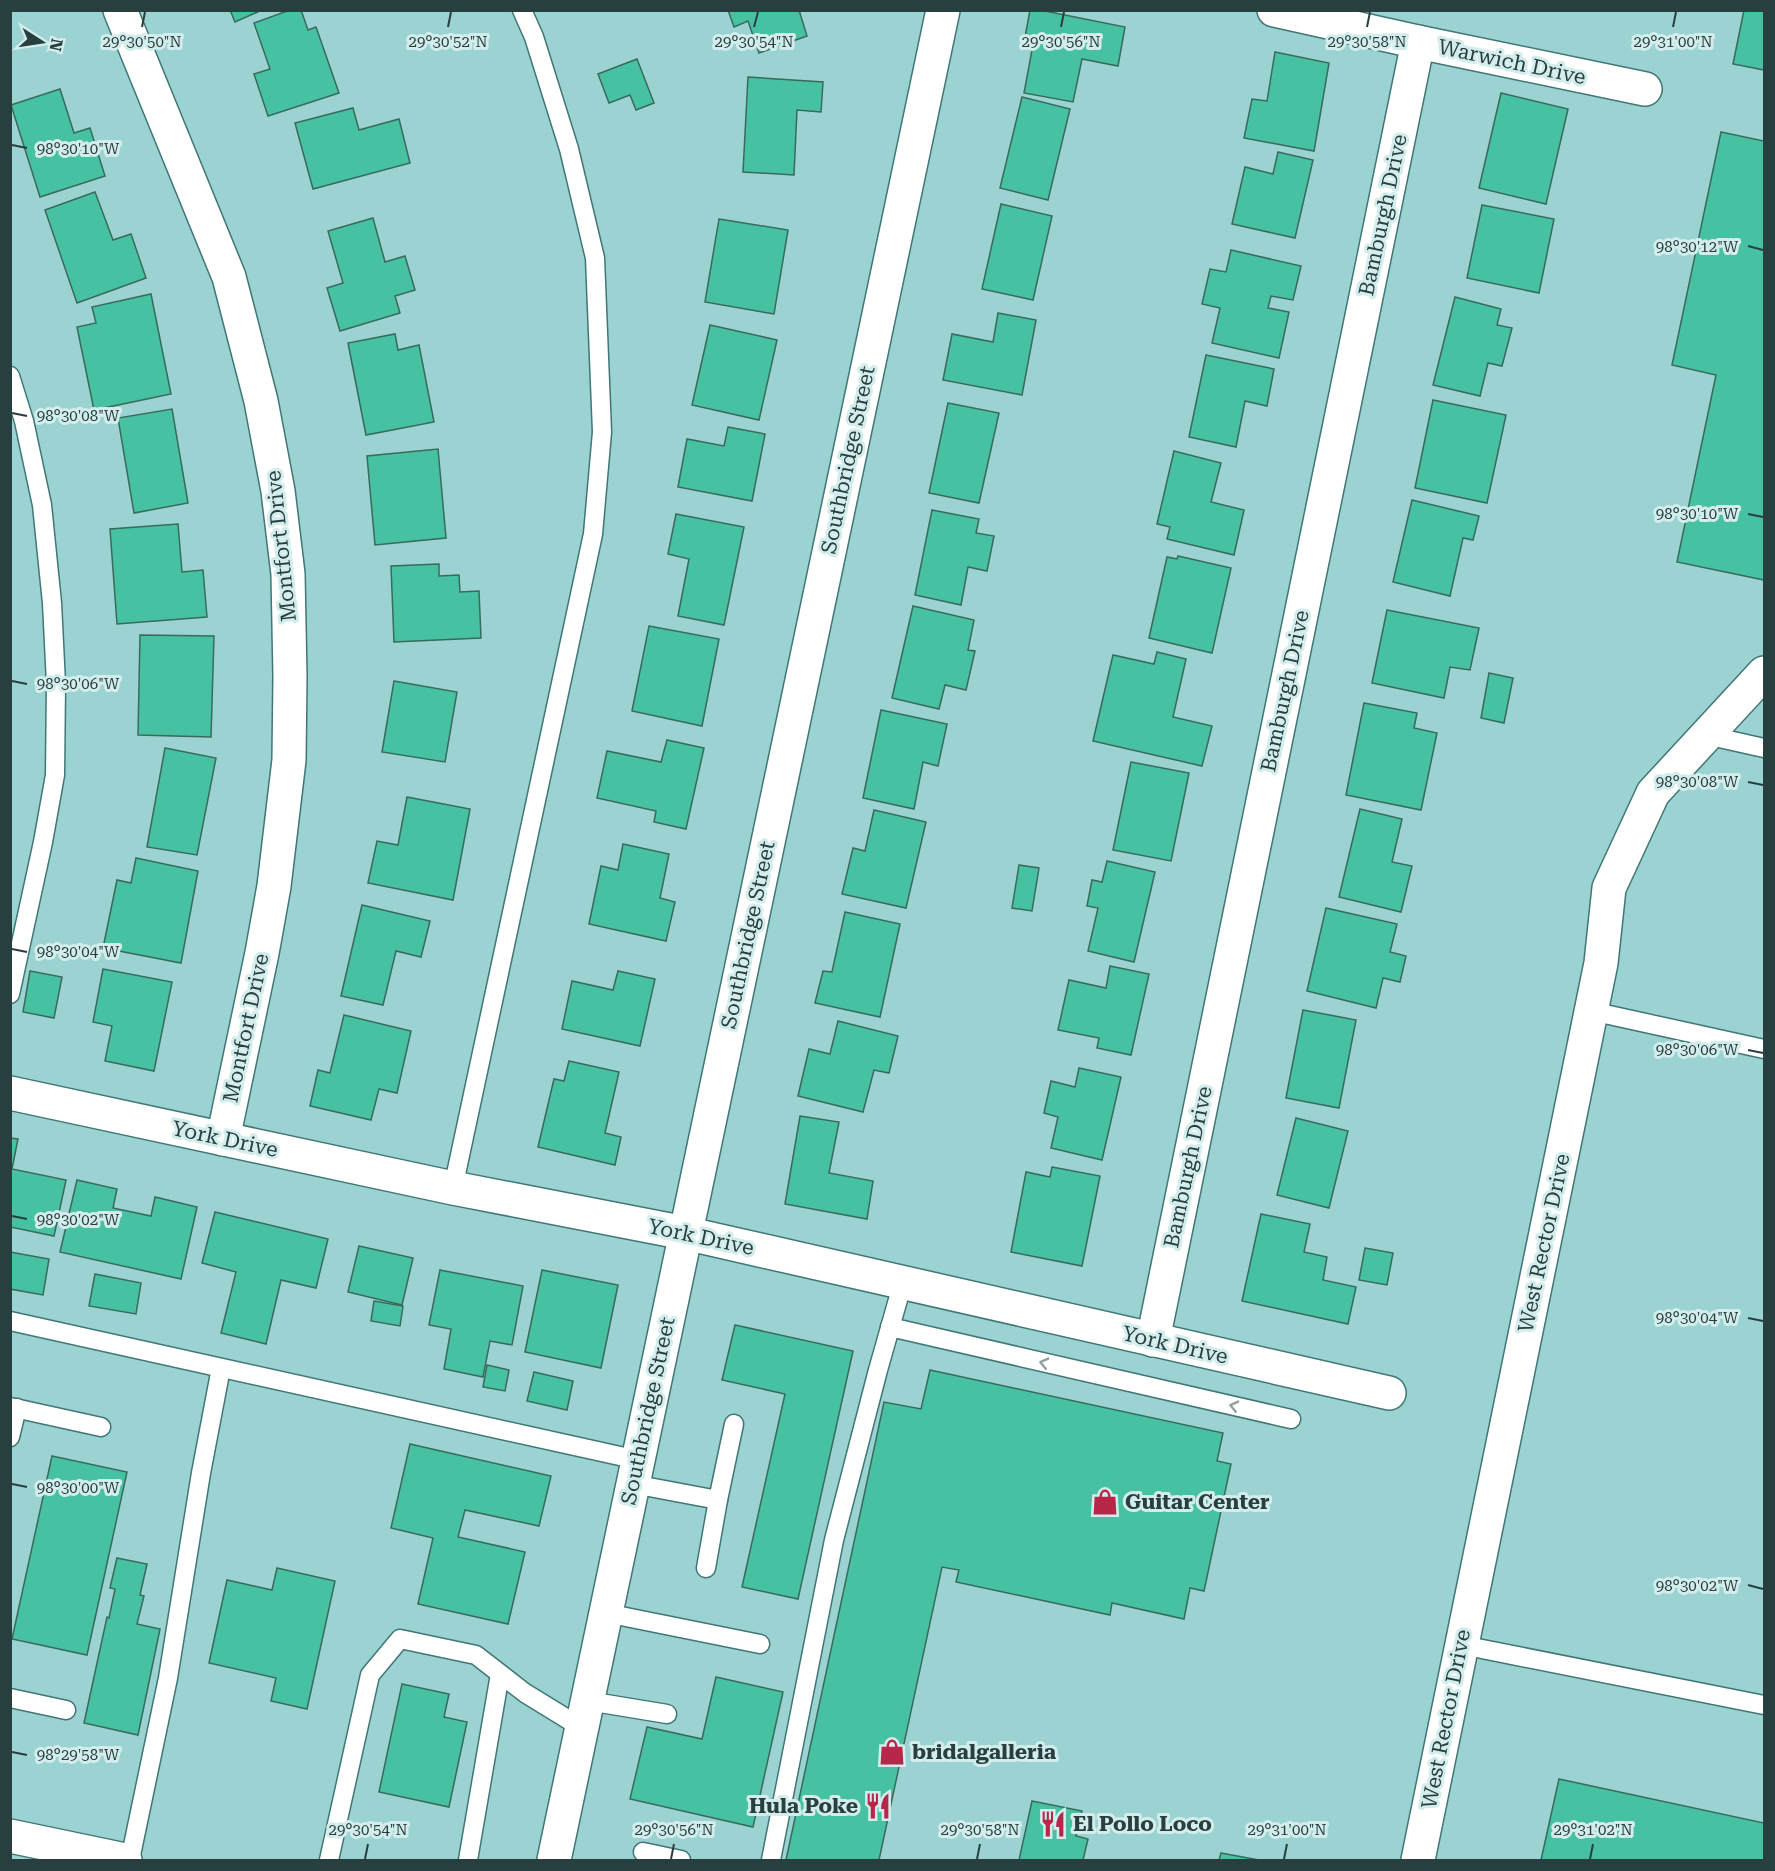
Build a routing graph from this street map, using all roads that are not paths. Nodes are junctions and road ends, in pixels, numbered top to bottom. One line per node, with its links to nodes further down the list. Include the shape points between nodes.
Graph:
1 (120, 10): 16 (street, Montfort Drive, via 229,277 263,412 288,574 288,772 274,886)
2 (522, 10): 17 (lane, via 569,149 595,258 602,432 593,534)
3 (943, 10): 18 (street, Southbridge Street)
4 (1274, 10): 5 (street, Warwich Drive)
5 (1336, 17): 6 (street, Warwich Drive)
6 (1418, 42): 7 (street, Warwich Drive); 22 (street, Bamburgh Drive)
7 (1645, 89)
8 (10, 376): 12 (lane, via 42,505 56,684 55,775)
9 (1764, 673): 10 (street, West Rector Drive)
10 (1706, 735): 11 (lane); 13 (street, West Rector Drive, via 1653,793 1609,888)
11 (1764, 748)
12 (10, 994)
13 (1591, 1011): 14 (lane); 35 (street, West Rector Drive)
14 (1764, 1049)
15 (10, 1093): 16 (street, York Drive)
16 (223, 1139): 17 (street, York Drive)
17 (453, 1188): 18 (street, York Drive)
18 (686, 1233): 19 (street, York Drive); 30 (street, Southbridge Street)
19 (903, 1282): 21 (lane); 22 (street, York Drive)
20 (10, 1321): 23 (lane)
21 (890, 1327): 26 (lane, one-way to 21); 50 (lane, via 834,1540)
22 (1153, 1340): 24 (street, York Drive)
23 (221, 1368): 30 (lane); 45 (lane, via 168,1678)
24 (1389, 1393)
25 (14, 1407): 28 (lane); 29 (lane)
26 (1291, 1419)
27 (734, 1424): 31 (lane)
28 (101, 1427)
29 (10, 1437)
30 (636, 1472): 31 (lane); 33 (street, Southbridge Street)
31 (718, 1500): 32 (lane)
32 (706, 1568)
33 (606, 1613): 34 (lane); 40 (street, Southbridge Street)
34 (760, 1644)
35 (1462, 1645): 38 (lane); 51 (street, West Rector Drive)
36 (500, 1674): 40 (lane, via 525,1694); 46 (lane, via 476,1654 400,1639 370,1676); 47 (lane)
37 (10, 1698): 39 (lane)
38 (1764, 1706)
39 (66, 1710)
40 (585, 1714): 41 (lane); 48 (street, Southbridge Street)
41 (667, 1714)
42 (10, 1836): 44 (street)
43 (643, 1852): 49 (lane)
44 (125, 1860)
45 (130, 1860)
46 (329, 1860)
47 (468, 1860)
48 (554, 1860)
49 (681, 1860)
50 (771, 1860)
51 (1418, 1860)

